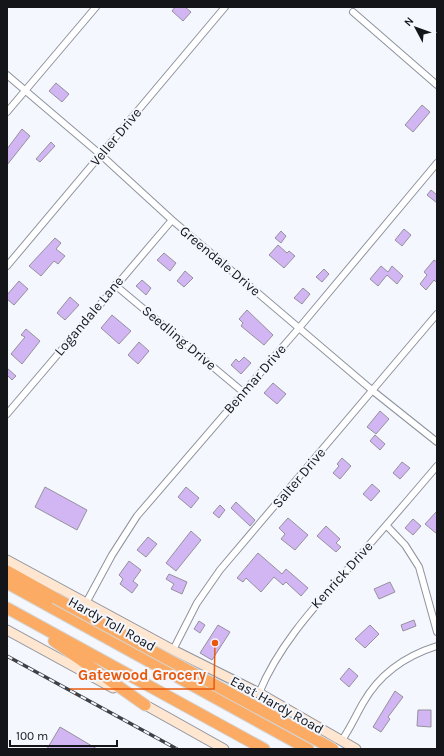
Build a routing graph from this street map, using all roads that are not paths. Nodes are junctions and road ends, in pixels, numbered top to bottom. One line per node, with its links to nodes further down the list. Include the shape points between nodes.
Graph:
1 (96, 7): 6 (street)
2 (226, 7): 8 (street, Veller Drive)
3 (353, 12): 5 (street)
4 (7, 75): 6 (street, Greendale Drive)
5 (437, 84)
6 (25, 91): 7 (street); 8 (street, Greendale Drive)
7 (7, 112)
8 (101, 155): 10 (street, Greendale Drive); 11 (street, Veller Drive)
9 (437, 163): 14 (street, Benmar Drive)
10 (172, 220): 12 (street, Logandale Lane); 14 (street, Greendale Drive)
11 (7, 266)
12 (115, 284): 16 (street, Seedling Drive); 17 (street, Logandale Lane)
13 (437, 314): 15 (street, Salter Drive)
14 (299, 328): 15 (street, Greendale Drive); 16 (street, Benmar Drive)
15 (373, 390): 18 (street, Greendale Drive); 29 (street, Salter Drive, via 220,570 197,603)
16 (243, 392): 24 (street, Benmar Drive, via 137,516)
17 (7, 414)
18 (437, 442)
19 (437, 466): 20 (street, Kenrick Drive)
20 (386, 526): 27 (street, via 405,545 419,567); 30 (street, Kenrick Drive, via 290,637 268,671)
21 (7, 560): 24 (main road, East Hardy Road)
22 (7, 571): 37 (highway, bridge)
23 (7, 583): 32 (highway, Hardy Toll Road)
24 (86, 603): 29 (main road, East Hardy Road)
25 (11, 610): 31 (highway); 35 (highway)
26 (7, 630): 31 (main road)
27 (437, 632)
28 (437, 646): 33 (street, via 404,659 382,677 364,701)
29 (172, 650): 30 (main road, East Hardy Road)
30 (259, 693): 33 (main road, East Hardy Road)
31 (145, 705): 34 (main road)
32 (244, 713): 36 (highway, Hardy Toll Road); 37 (highway)
33 (342, 740): 38 (main road, East Hardy Road)
34 (224, 749)
35 (264, 749)
36 (308, 749)
37 (333, 749)
38 (356, 749)

